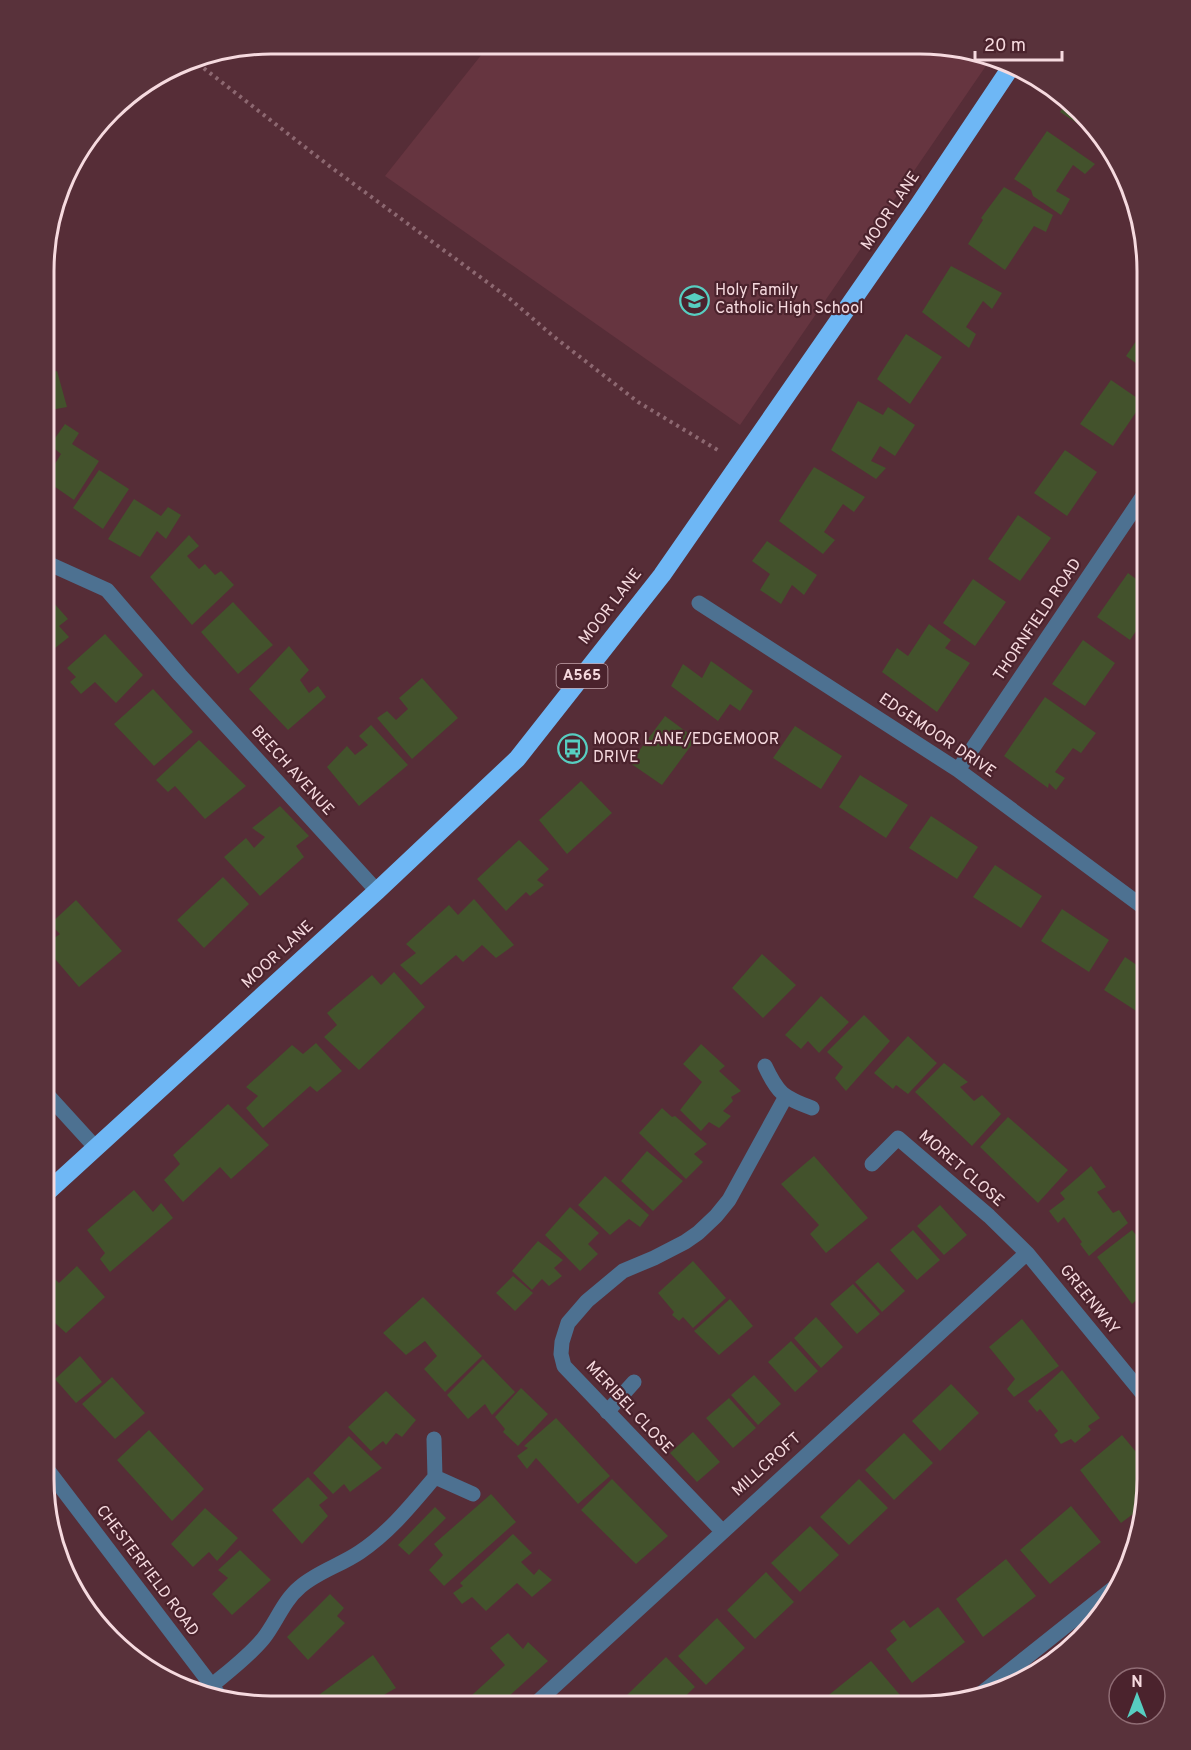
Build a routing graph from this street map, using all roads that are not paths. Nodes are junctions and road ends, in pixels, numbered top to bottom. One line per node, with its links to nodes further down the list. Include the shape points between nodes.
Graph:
1 (1008, 72): 6 (highway, MOOR LANE / A565, via 662,575 517,759)
2 (1137, 505): 5 (street, THORNFIELD ROAD)
3 (54, 566): 6 (street, BEECH AVENUE, via 107,590)
4 (699, 603): 5 (street, EDGEMOOR DRIVE)
5 (958, 770): 7 (street, EDGEMOOR DRIVE)
6 (377, 891): 12 (highway, MOOR LANE / A565)
7 (1137, 903)
8 (765, 1065): 9 (street)
9 (785, 1098): 11 (street); 18 (street, MERIBEL CLOSE, via 729,1200 716,1216 685,1242 624,1271 587,1301 568,1323 562,1342 564,1366)
10 (54, 1102): 12 (street)
11 (812, 1108)
12 (96, 1148): 14 (highway, MOOR LANE / A565)
13 (872, 1164): 15 (street, MORET CLOSE, via 898,1138)
14 (54, 1186)
15 (1027, 1252): 17 (street, GREENWAY); 23 (street, MILLCROFT)
16 (634, 1382): 18 (street)
17 (1137, 1387)
18 (607, 1412): 23 (street, MERIBEL CLOSE)
19 (434, 1439): 20 (street)
20 (435, 1477): 22 (street); 26 (street, via 382,1536 298,1588 263,1639)
21 (54, 1478): 26 (street, CHESTERFIELD ROAD)
22 (473, 1494)
23 (722, 1531): 28 (street, MILLCROFT)
24 (1102, 1597): 25 (street)
25 (993, 1684)
26 (211, 1686): 27 (street, CHESTERFIELD ROAD)
27 (213, 1688)
28 (544, 1696)

